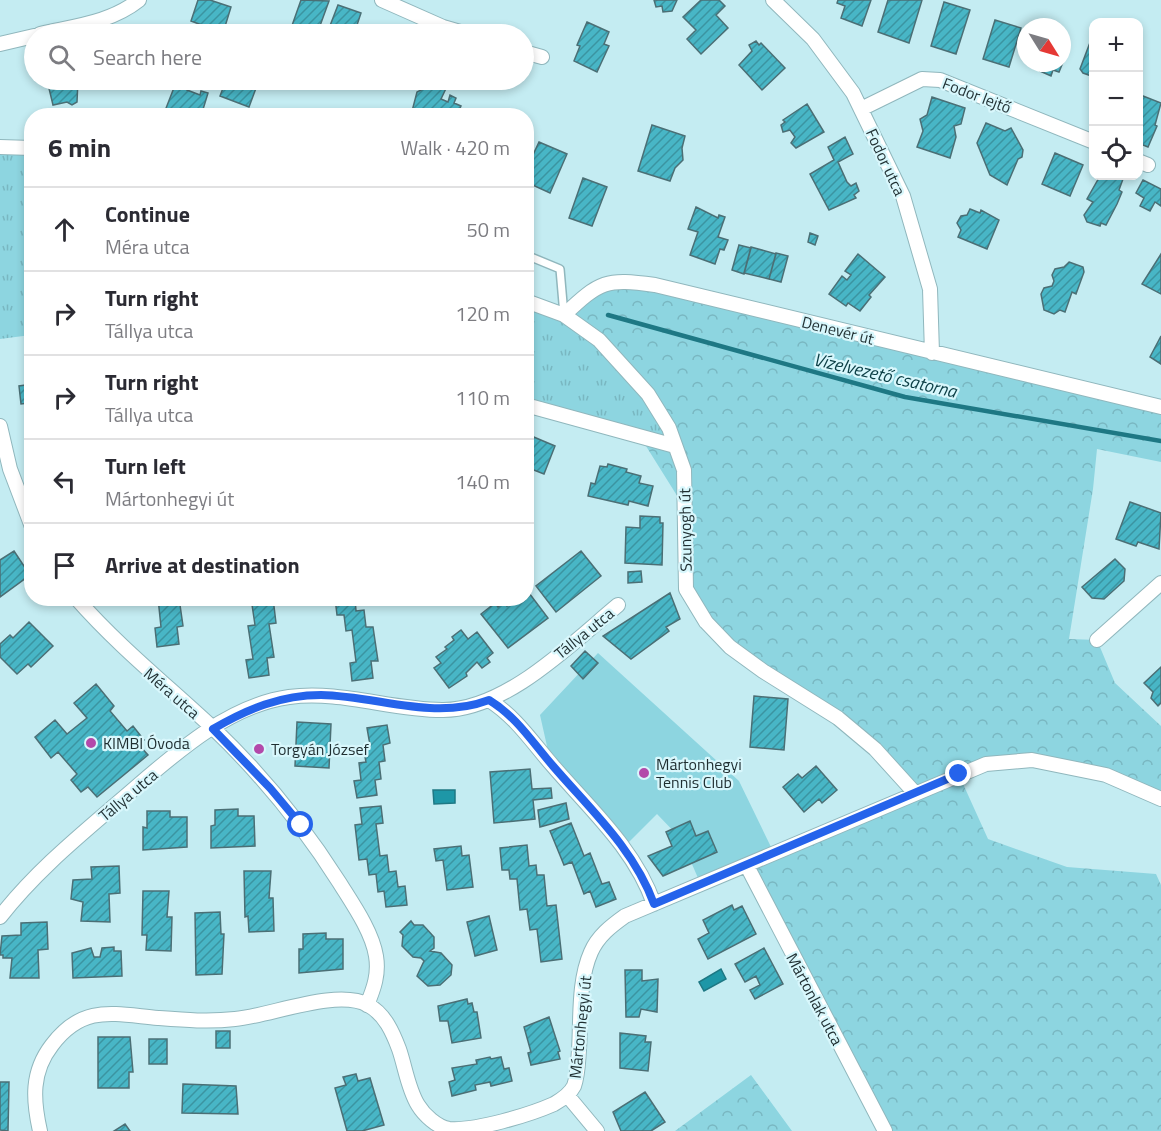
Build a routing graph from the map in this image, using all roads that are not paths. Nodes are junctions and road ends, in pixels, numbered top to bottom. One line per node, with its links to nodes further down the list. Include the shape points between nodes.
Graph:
1 (139, 0): 4 (street, via 108,19)
2 (382, 0): 5 (street)
3 (773, 0): 10 (street, Fodor utca, via 813,39)
4 (85, 24)
5 (435, 24)
6 (24, 38): 7 (street)
7 (0, 44)
8 (534, 55): 9 (street)
9 (542, 57)
10 (861, 109): 11 (street, Fodor lejtő, via 922,79 940,80); 17 (street, Fodor utca, via 903,196 930,289)
11 (1089, 140)
12 (0, 147): 13 (street)
13 (24, 148)
14 (534, 258): 16 (lane, via 560,269)
15 (534, 304): 16 (street)
16 (564, 315): 17 (street, Denevér út, via 586,294 621,280); 21 (street, Szunyogh út, via 613,352 648,394)
17 (932, 353): 19 (street, Denevér út)
18 (534, 407): 21 (street)
19 (1161, 407)
20 (0, 426): 22 (street)
21 (675, 446): 29 (street, Szunyogh út, via 684,470 686,589 706,622 730,647 763,671 838,717 875,749)
22 (24, 506)
23 (1161, 583): 26 (street)
24 (618, 605): 27 (street, Tállya utca, via 531,676)
25 (83, 606): 28 (street, Méra utca, via 118,644)
26 (1097, 640)
27 (489, 700): 28 (street, Tállya utca, via 444,710 323,695 288,697 259,705); 32 (street, via 507,711 529,735 623,848 639,869)
28 (213, 729): 33 (street, Tállya utca, via 166,762 63,850); 34 (street, Méra utca, via 301,825 351,900 376,955 375,984)
29 (914, 792): 30 (street, Mártonhegyi út, via 986,764 1032,760 1106,775); 31 (street, Mártonhegyi út)
30 (1161, 799)
31 (747, 866): 32 (street, Mártonhegyi út); 38 (street, Mártonlak utca)
32 (654, 904): 35 (street, Mártonhegyi út, via 612,925 592,950 582,995 578,1068 574,1086)
33 (0, 916)
34 (367, 1005): 35 (street, Mártonhegyi út, via 392,1032 417,1105 440,1126 450,1130 480,1128 554,1104); 36 (street, via 333,1000 250,1018 212,1021 118,1012 84,1019 59,1036 46,1052 38,1072 34,1106)
35 (567, 1095): 37 (street)
36 (40, 1131)
37 (597, 1131)
38 (885, 1131)

